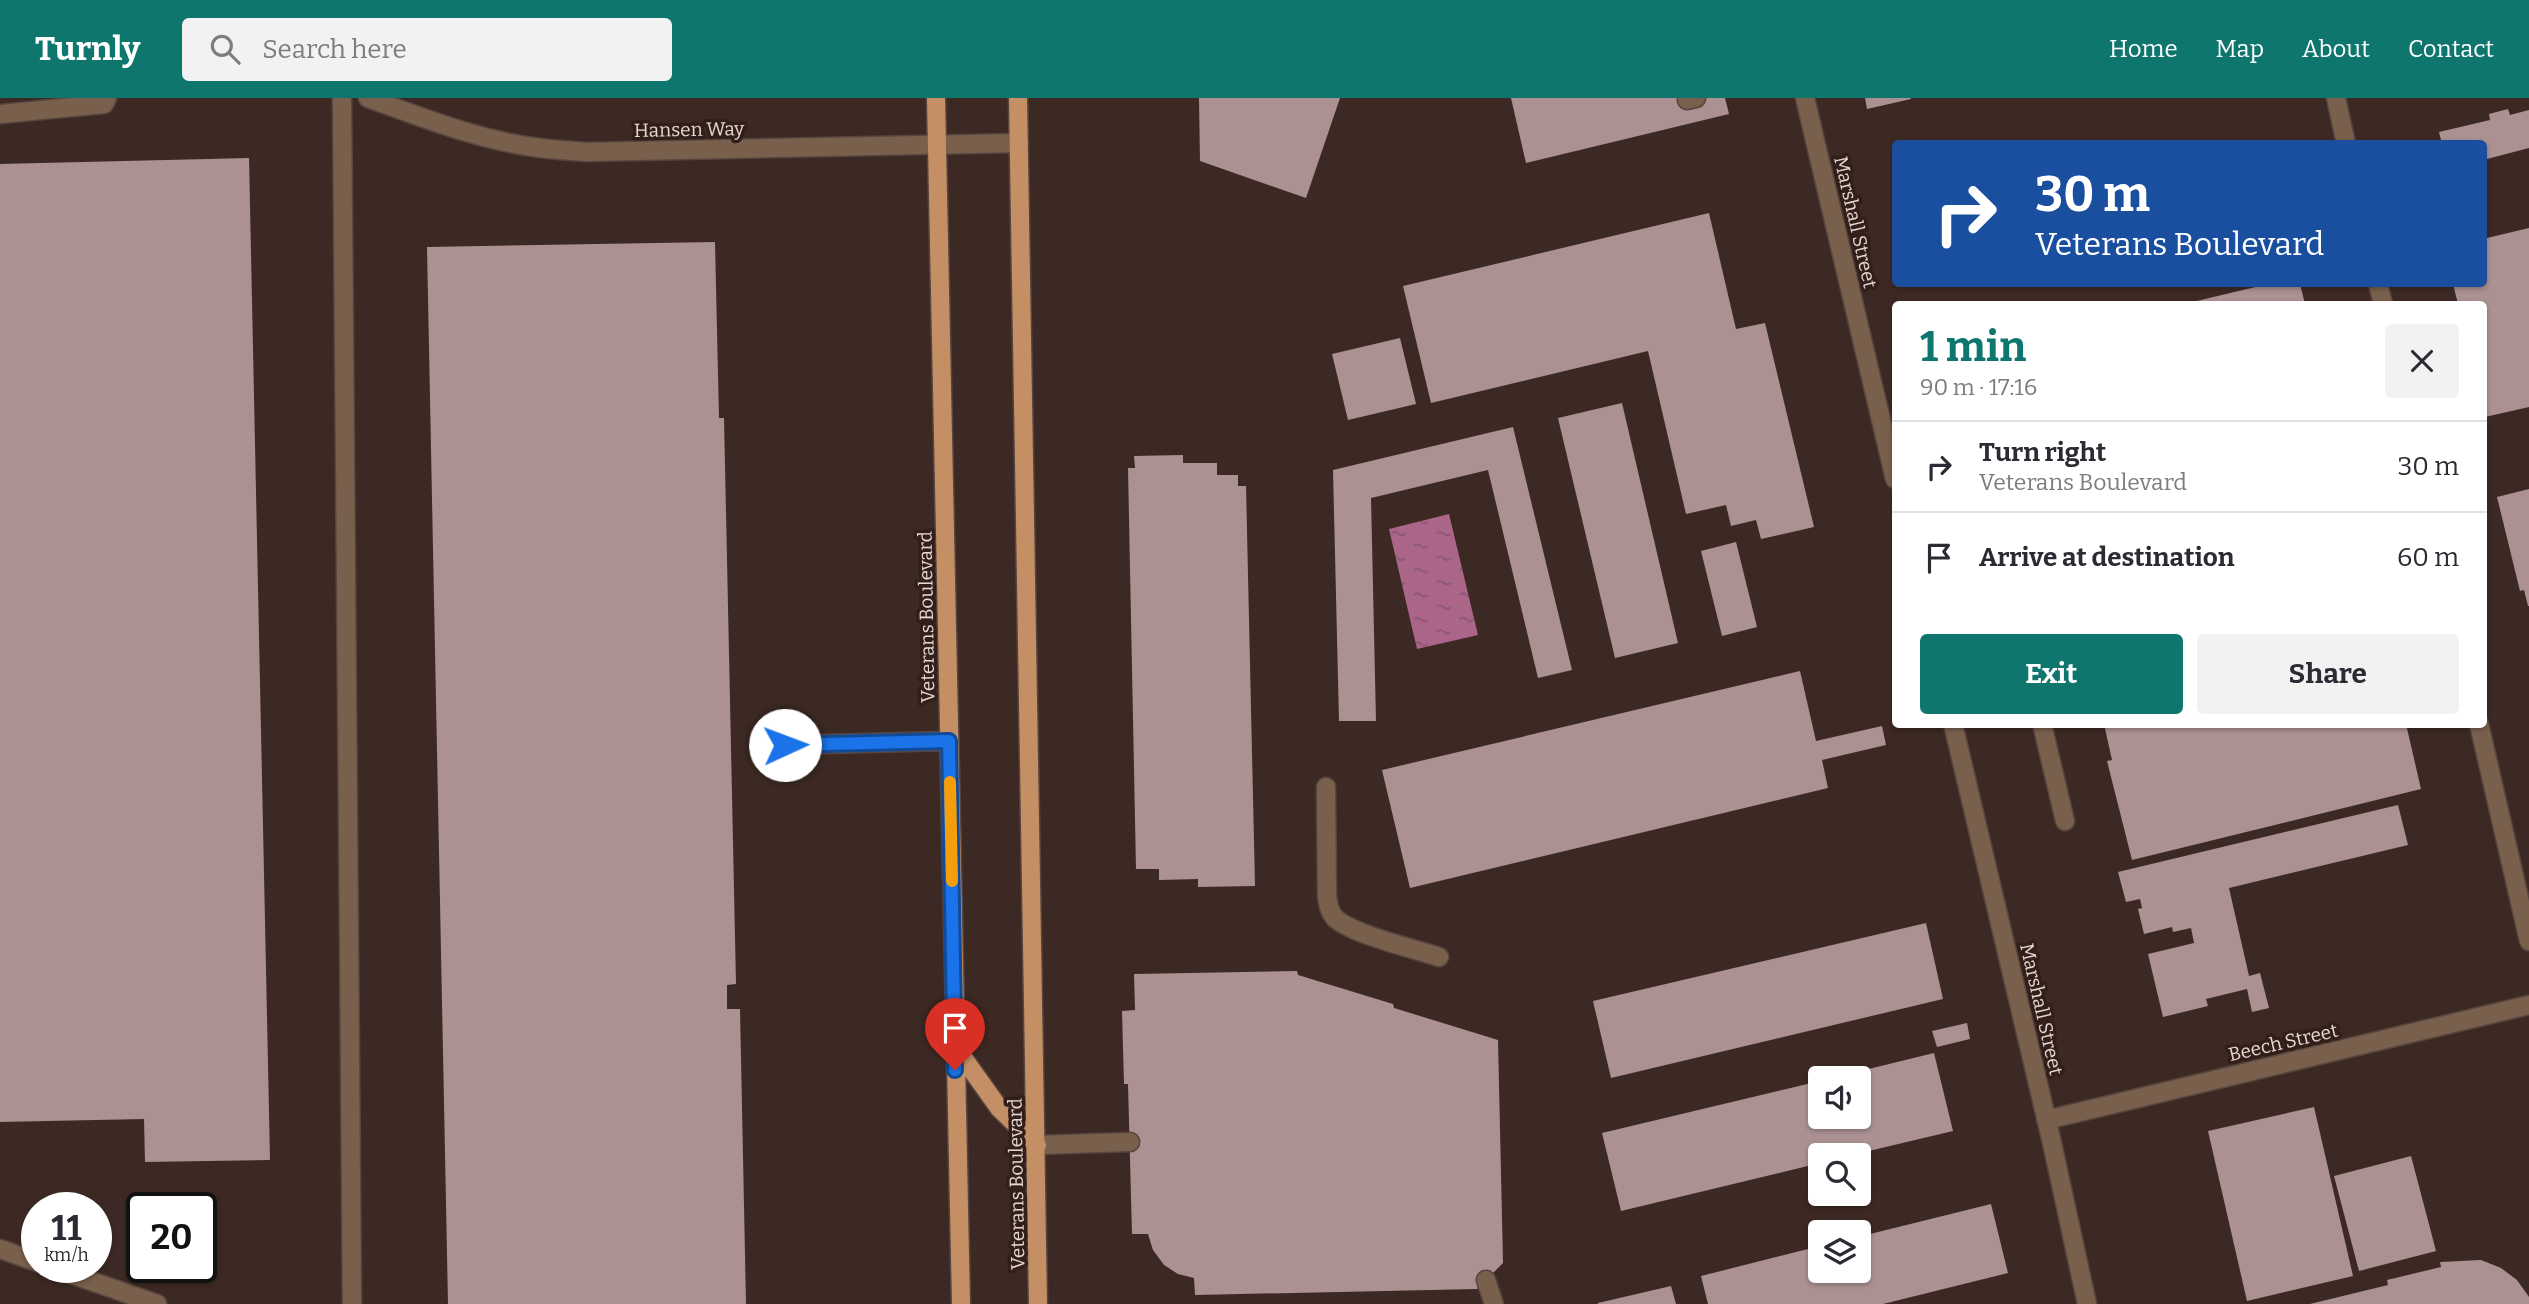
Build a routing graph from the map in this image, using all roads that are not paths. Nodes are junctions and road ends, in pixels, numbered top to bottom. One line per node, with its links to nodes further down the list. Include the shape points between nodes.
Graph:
1 (107, 98): 8 (street, via 104,104)
2 (342, 98): 33 (street)
3 (368, 98): 11 (street, Hansen Way, via 495,140 588,152)
4 (936, 98): 11 (main road, Veterans Boulevard)
5 (1018, 98): 10 (main road, Veterans Boulevard)
6 (1805, 98): 12 (street, Marshall Street)
7 (2336, 98): 9 (street)
8 (0, 114)
9 (2345, 140)
10 (1018, 142): 11 (street, Hansen Way); 27 (main road, Veterans Boulevard)
11 (936, 145): 16 (main road, Veterans Boulevard)
12 (1892, 466)
13 (1954, 728): 25 (street, Marshall Street)
14 (2043, 728): 19 (street)
15 (2480, 728): 20 (street)
16 (949, 741): 17 (street); 24 (main road, Veterans Boulevard)
17 (785, 745)
18 (1326, 787): 22 (street, via 1327,896 1335,918 1354,930)
19 (2066, 821)
20 (2524, 899): 21 (street)
21 (2529, 941)
22 (1439, 957)
23 (2529, 1005): 25 (street, Beech Street)
24 (954, 1045): 27 (main road, via 999,1108); 34 (main road, Veterans Boulevard)
25 (2046, 1120): 37 (street, Marshall Street)
26 (1130, 1142): 27 (street)
27 (1037, 1145): 35 (main road, Veterans Boulevard)
28 (0, 1249): 29 (street)
29 (21, 1256)
30 (1486, 1280): 36 (street)
31 (97, 1283): 32 (street)
32 (158, 1304)
33 (352, 1304)
34 (961, 1304)
35 (1038, 1304)
36 (1494, 1304)
37 (2087, 1304)

